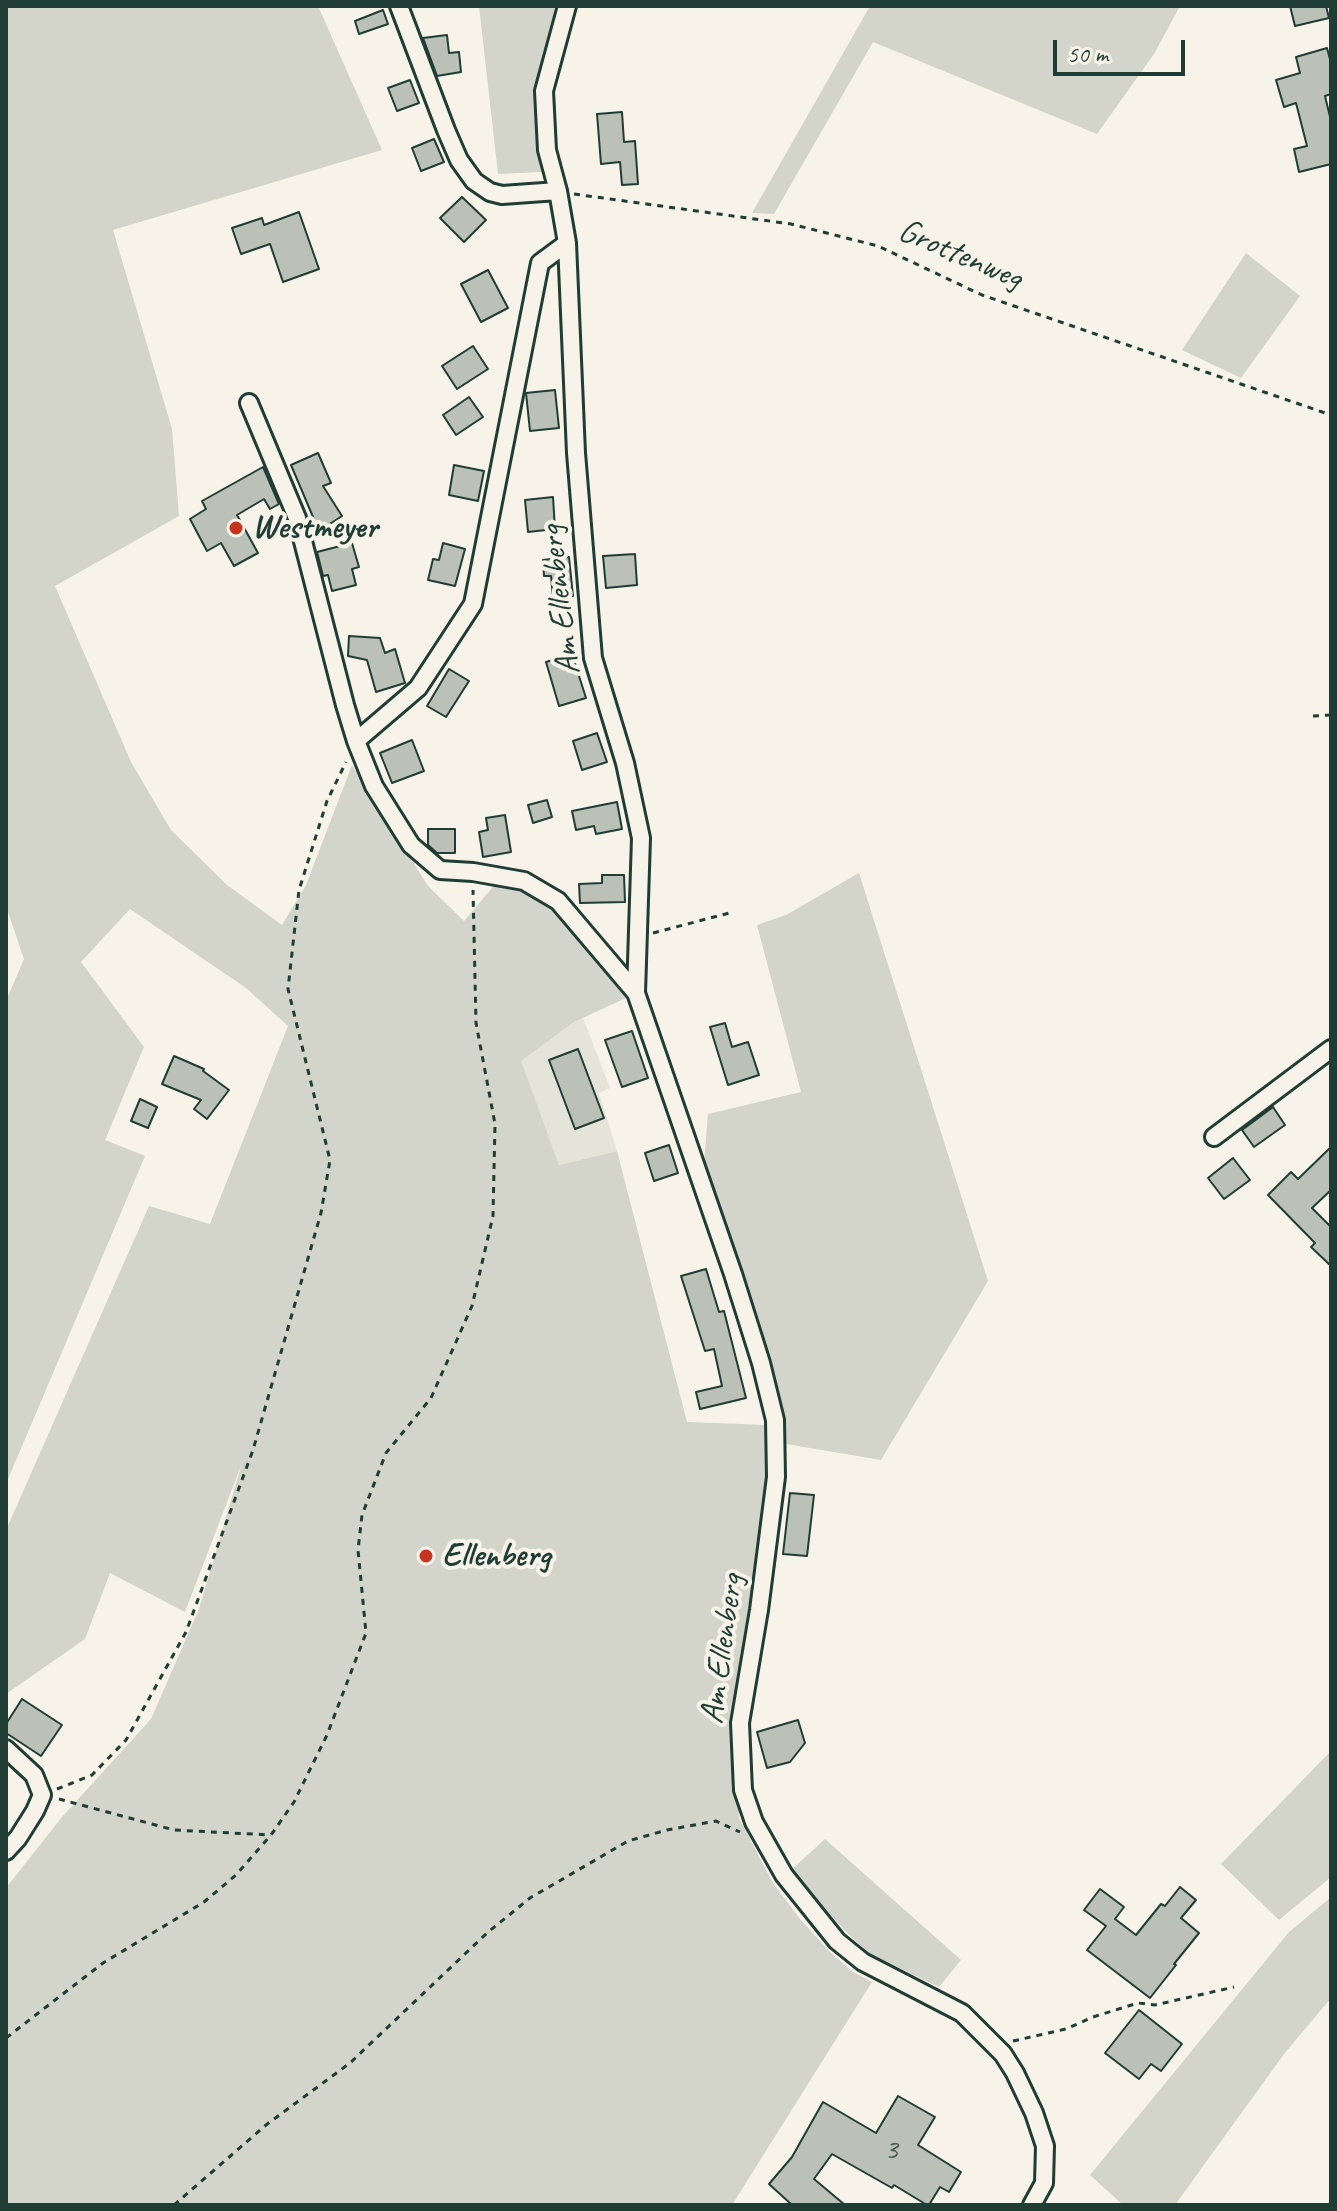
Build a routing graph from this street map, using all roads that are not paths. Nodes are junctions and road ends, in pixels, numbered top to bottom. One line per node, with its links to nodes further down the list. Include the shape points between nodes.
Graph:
1 (399, 6): 3 (street, via 446,130 474,181 502,195)
2 (567, 6): 3 (street, Am Ellenberg, via 544,91 547,150)
3 (558, 191): 4 (street, Am Ellenberg)
4 (567, 243): 6 (street, Am Ellenberg, via 540,263 473,604 418,688); 7 (street, Am Ellenberg, via 576,453 593,658 641,838)
5 (249, 403): 6 (street, Am Ellenberg, via 297,518)
6 (356, 741): 7 (street, Am Ellenberg, via 374,786 411,845 440,870 524,881 558,901)
7 (636, 993): 12 (street, Am Ellenberg, via 733,1274 775,1420 776,1477 740,1723 743,1790 784,1875 837,1941 863,1962 962,2013 1015,2073 1045,2146 1044,2183)
8 (1331, 1049): 9 (street)
9 (1214, 1137)
10 (6, 1749): 11 (street, via 34,1775 42,1795)
11 (6, 1851)
12 (1032, 2205)

